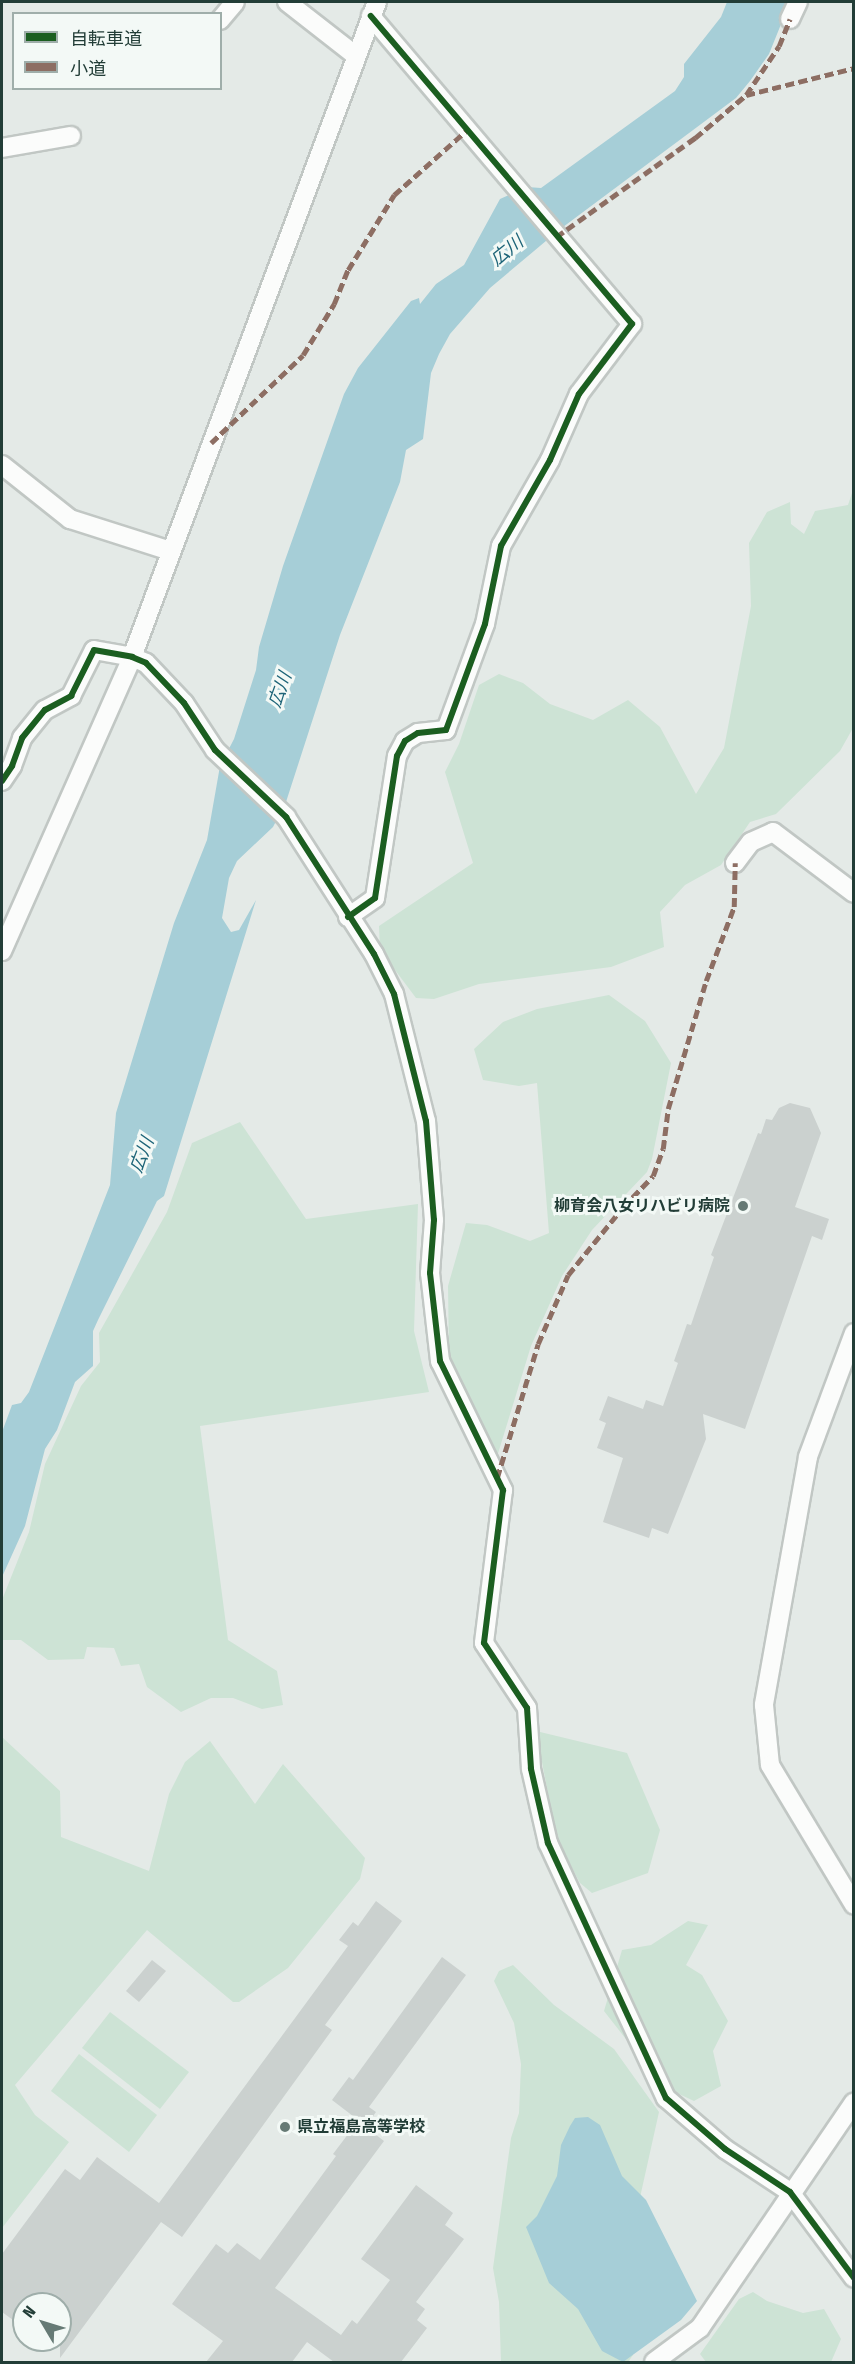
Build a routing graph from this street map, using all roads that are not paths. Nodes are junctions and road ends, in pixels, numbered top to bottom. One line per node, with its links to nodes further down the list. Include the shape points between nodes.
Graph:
1 (235, 2): 5 (street)
2 (287, 2): 7 (street)
3 (798, 2): 6 (street)
4 (374, 9): 7 (street); 16 (street, via 506,176 632,324 579,394 550,460 501,546 485,624 446,730 418,733 405,741 397,756 375,898)
5 (222, 18)
6 (790, 19)
7 (356, 56): 11 (street)
8 (71, 136): 9 (street)
9 (2, 148)
10 (2, 465): 11 (street, via 70,519)
11 (170, 551): 12 (street)
12 (132, 657): 13 (street, via 94,650 70,696 45,710 22,738); 16 (street, via 146,663 184,704 215,750 286,817); 17 (street)
13 (2, 781)
14 (735, 862): 15 (street, via 752,843 773,832)
15 (854, 893)
16 (348, 917): 21 (street, via 374,954 394,994 426,1121 434,1220 430,1273 440,1361 503,1490 484,1643 527,1708 531,1769 548,1843 666,2098 725,2149)
17 (2, 951)
18 (854, 1333): 19 (street, via 808,1457 764,1705 770,1765)
19 (854, 1905)
20 (854, 2102): 21 (street)
21 (790, 2192): 22 (street); 23 (street, via 700,2328)
22 (854, 2278)
23 (654, 2362)

